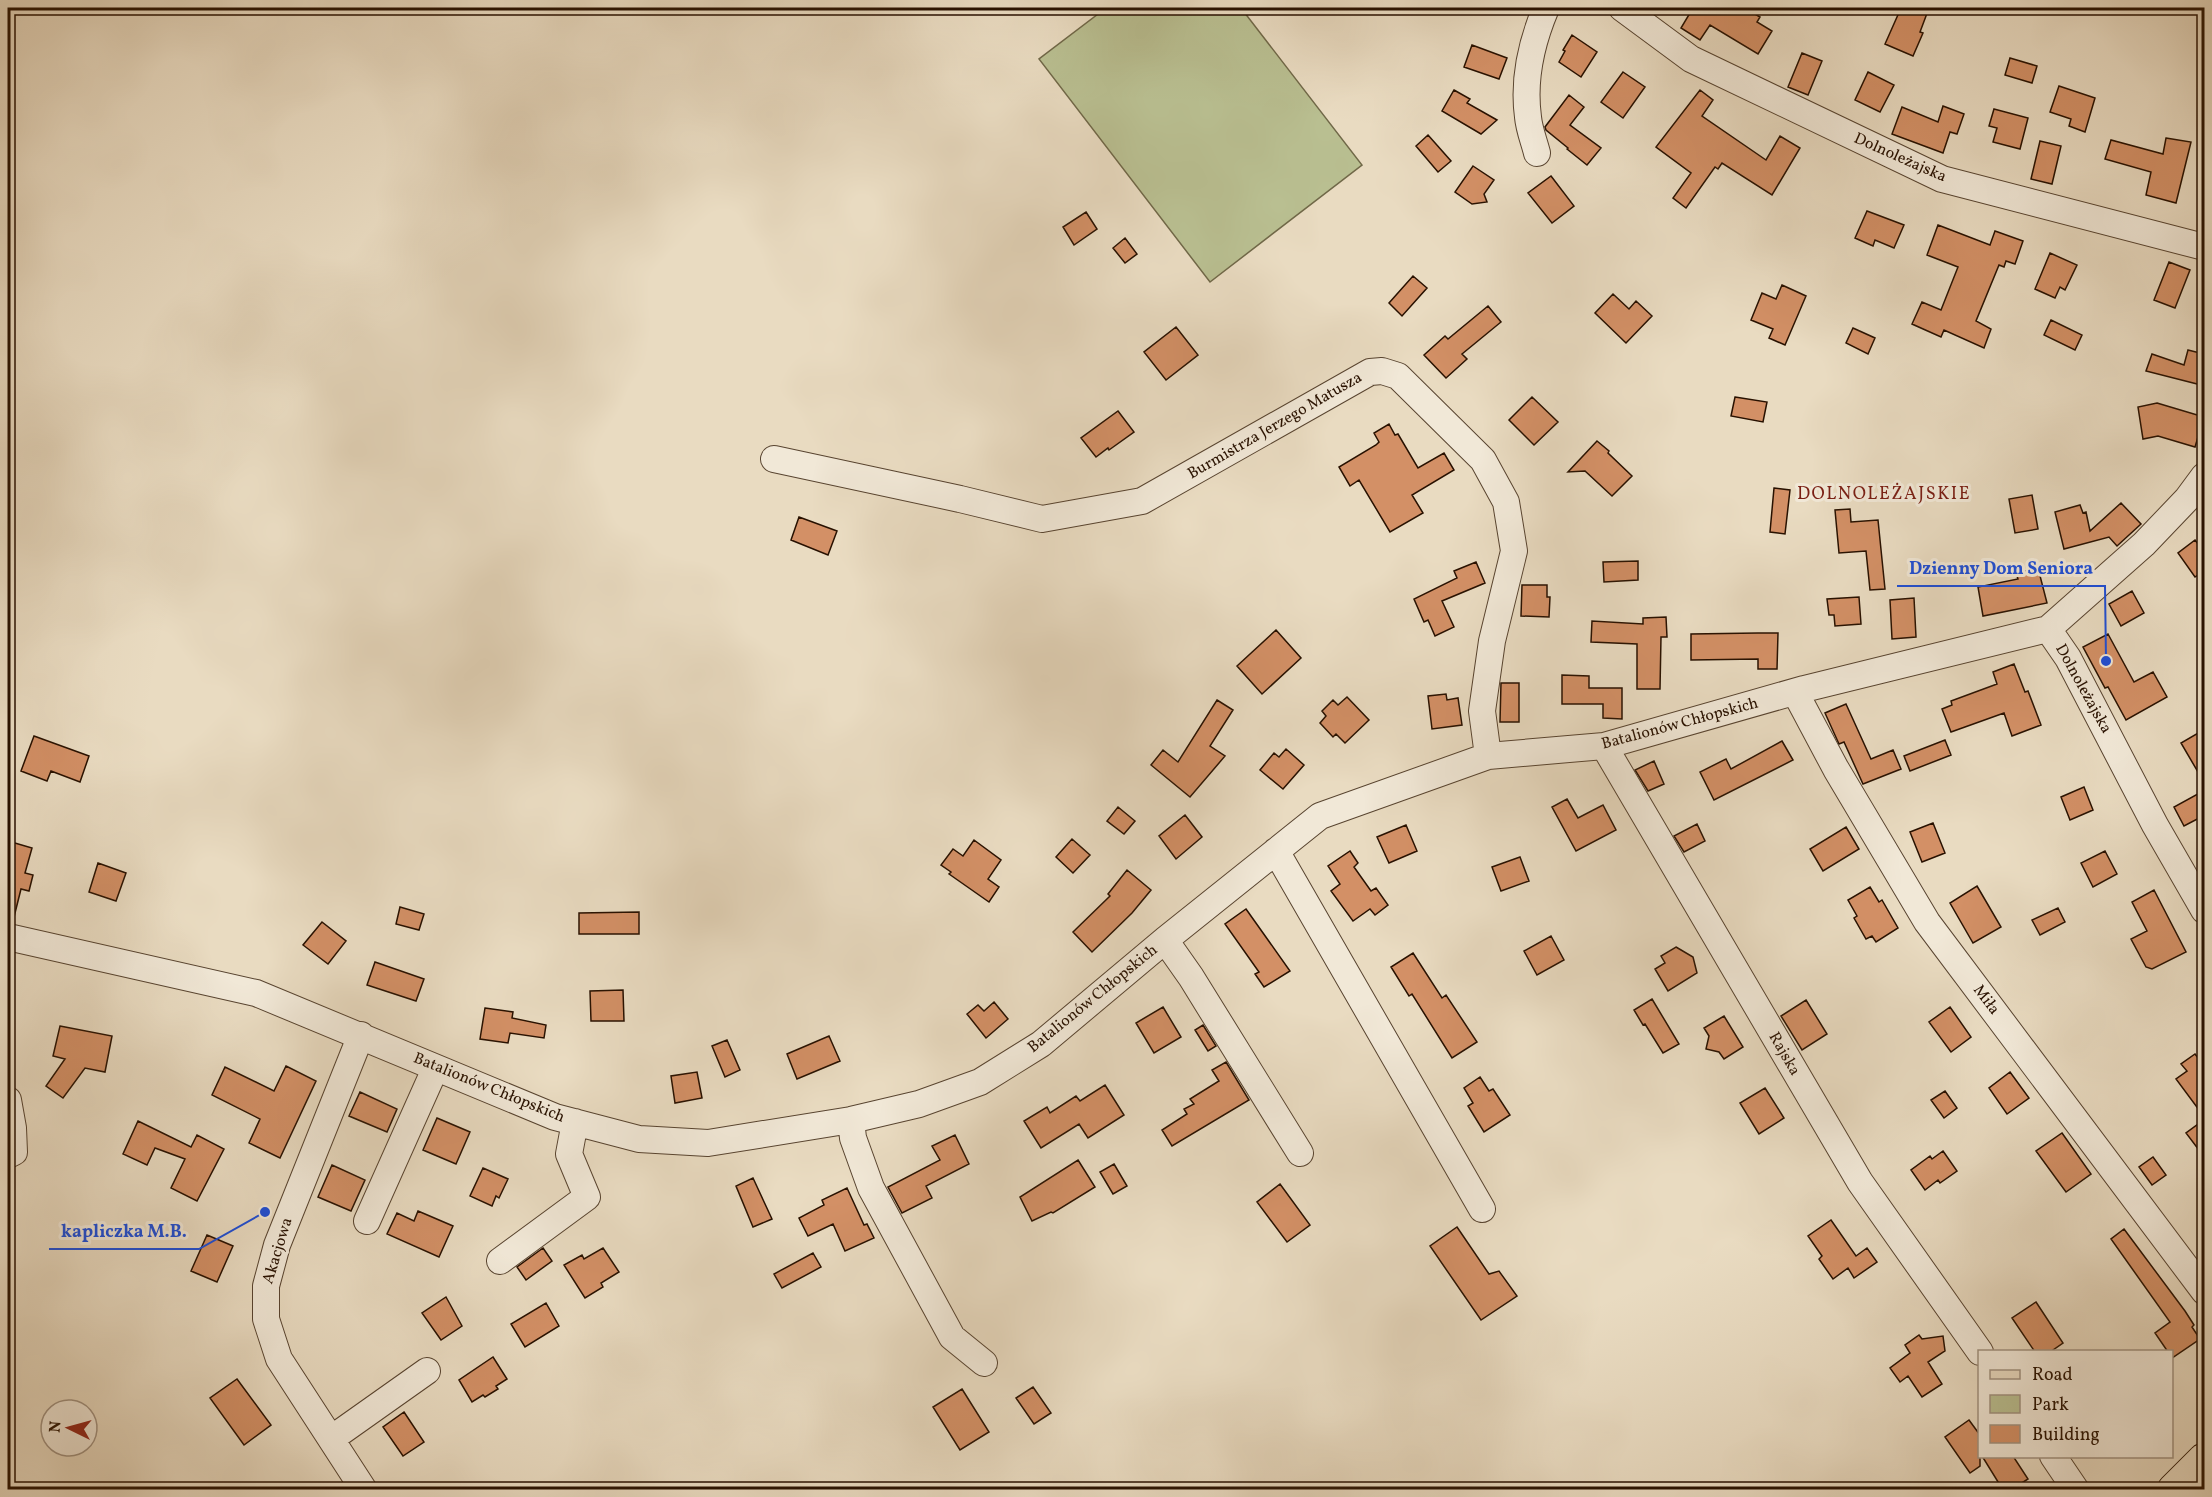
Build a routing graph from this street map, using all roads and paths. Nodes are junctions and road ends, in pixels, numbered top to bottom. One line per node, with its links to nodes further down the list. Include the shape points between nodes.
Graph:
1 (1546, 8): 3 (street, via 1536,31 1527,84 1528,117)
2 (1622, 8): 4 (street, Dolnoleżajska, via 1691,59 1942,179)
3 (1537, 153)
4 (2205, 247)
5 (774, 459): 10 (street, Burmistrza Jerzego Matusza, via 1042,519 1142,501 1370,372 1398,376 1483,460 1506,502 1514,550 1492,641 1482,711)
6 (2205, 476): 7 (street, Dolnoleżajska, via 2144,544)
7 (2048, 629): 8 (street, Batalionów Chłopskich); 12 (street, Dolnoleżajska, via 2068,658 2155,825)
8 (1795, 692): 9 (street, Batalionów Chłopskich); 25 (street, Miła, via 1927,922)
9 (1604, 746): 10 (street, Batalionów Chłopskich); 26 (street, Rajska, via 1860,1182)
10 (1488, 756): 11 (street, Batalionów Chłopskich, via 1320,816)
11 (1276, 851): 14 (street, Batalionów Chłopskich); 22 (street)
12 (2205, 910)
13 (8, 937): 15 (street, Batalionów Chłopskich, via 256,993)
14 (1165, 940): 18 (street, Batalionów Chłopskich, via 1041,1044 980,1082 919,1104); 20 (street)
15 (361, 1035): 16 (street, Batalionów Chłopskich); 29 (street, Akacjowa, via 277,1245 266,1286 266,1319 279,1359)
16 (435, 1069): 19 (street, Batalionów Chłopskich); 23 (street)
17 (8, 1100): 21 (street, via 14,1152)
18 (851, 1120): 19 (street, Batalionów Chłopskich, via 708,1143 639,1139); 27 (street, via 871,1188 952,1337)
19 (575, 1122): 24 (street, via 569,1154 587,1197)
20 (1300, 1153)
21 (8, 1155)
22 (1482, 1209)
23 (367, 1221)
24 (500, 1261)
25 (2205, 1291)
26 (1979, 1350)
27 (984, 1363)
28 (427, 1371): 29 (street)
29 (331, 1439): 31 (street, Akacjowa)
30 (2054, 1458): 32 (street)
31 (364, 1490)
32 (2076, 1490)

